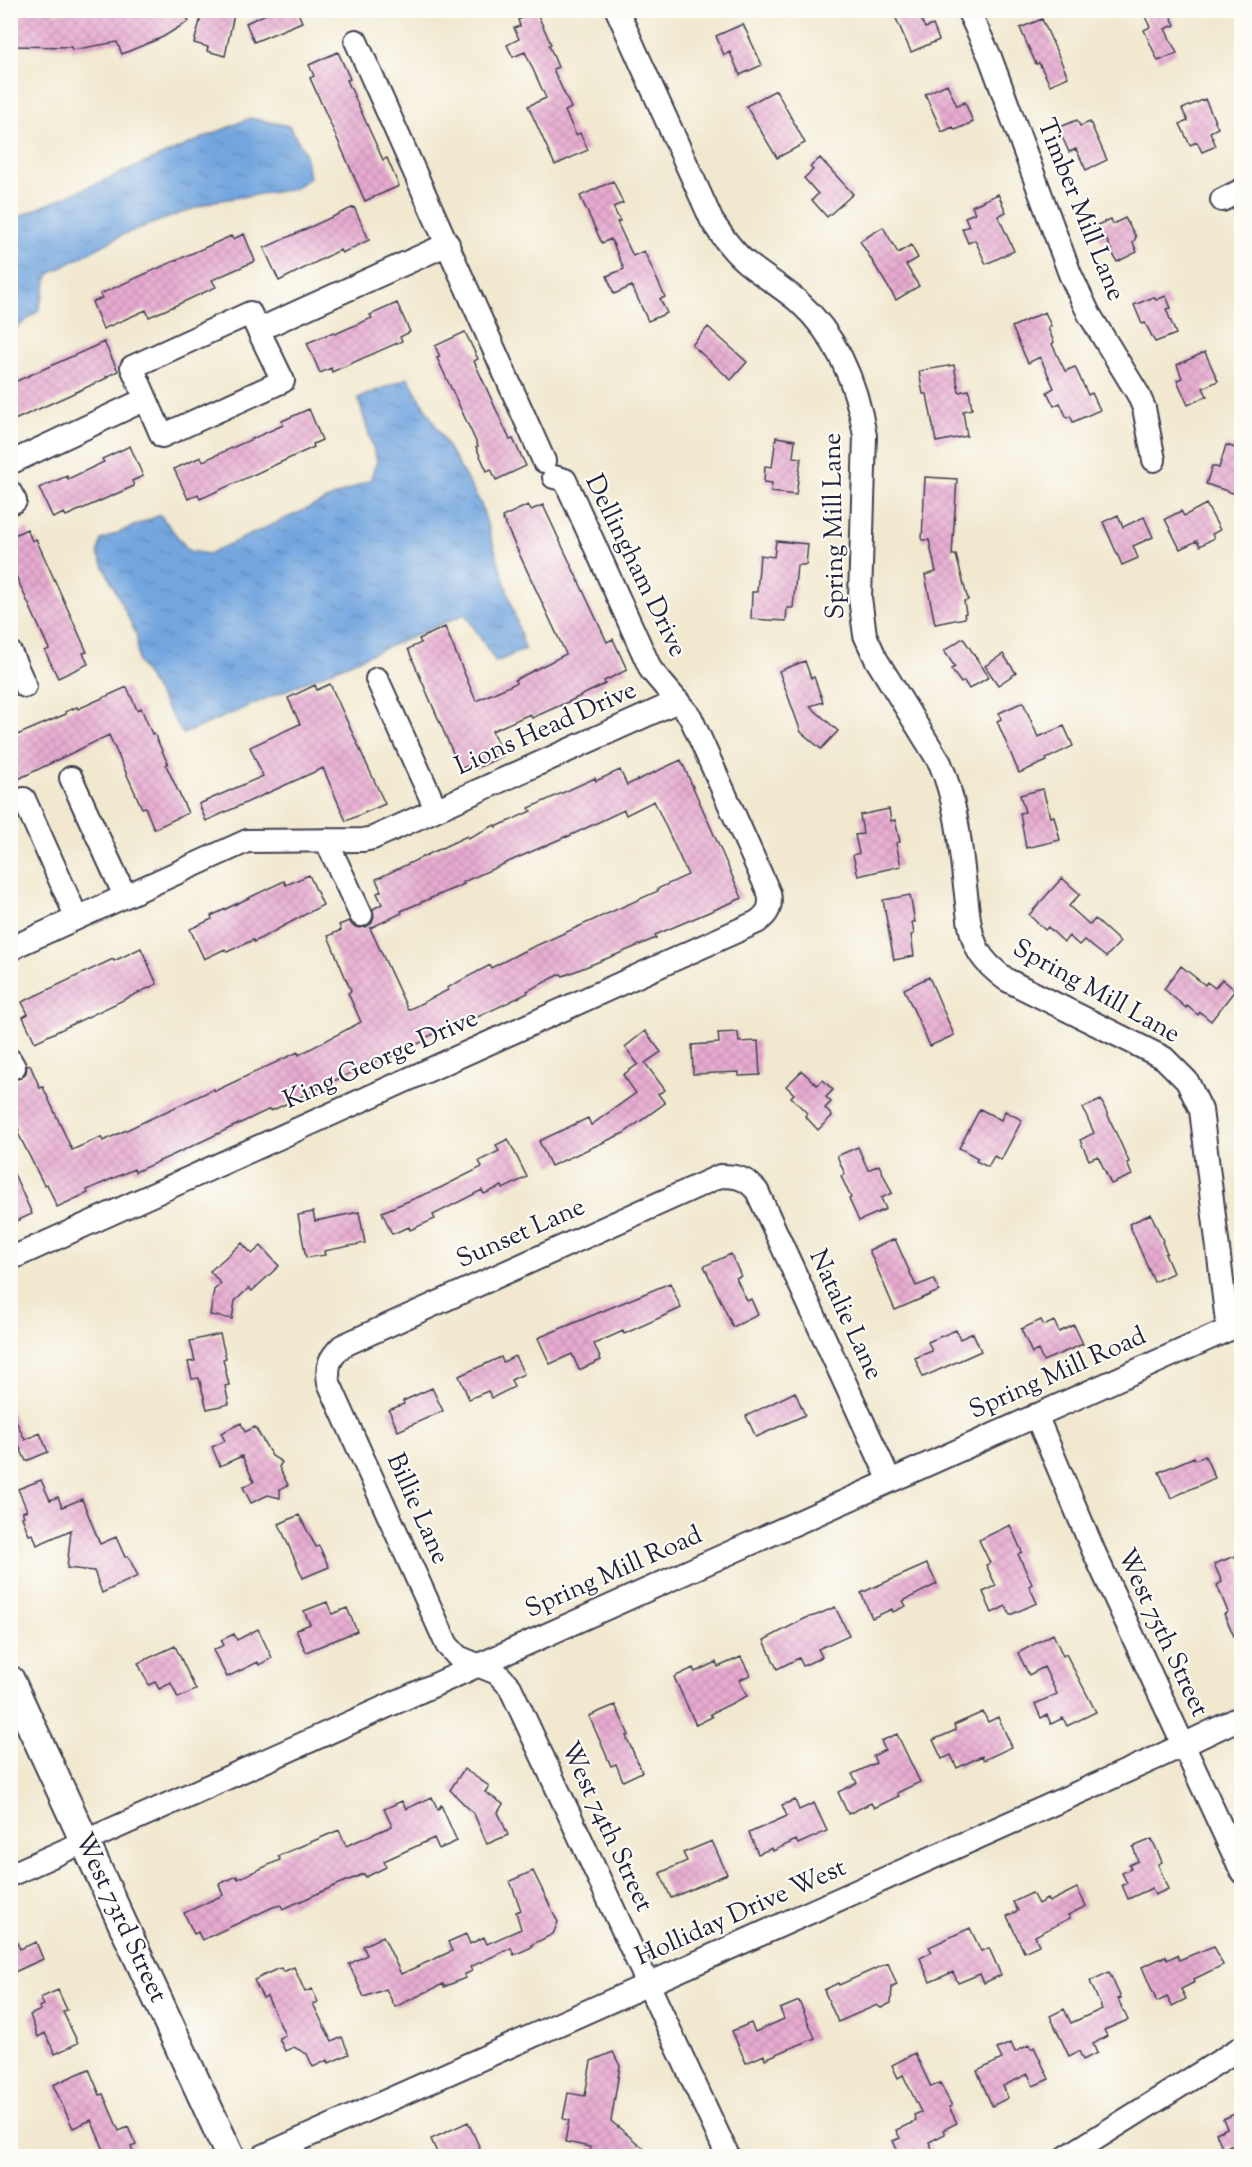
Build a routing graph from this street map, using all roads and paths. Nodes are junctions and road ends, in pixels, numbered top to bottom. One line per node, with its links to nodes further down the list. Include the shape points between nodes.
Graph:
1 (617, 10): 26 (street, Spring Mill Lane, via 724,240 745,262 815,317 841,354 852,380 865,436 860,598 863,623 876,659 946,777 956,813 970,928 979,951 1006,980 1164,1058 1187,1081 1201,1110)
2 (968, 10): 7 (street, Timber Mill Lane, via 990,57 1070,274 1144,408)
3 (356, 41): 4 (street)
4 (447, 244): 5 (street); 14 (street, Dellingham Drive, via 549,469 565,480 651,670)
5 (258, 330): 6 (street, via 250,313 132,367); 6 (street, via 283,381 162,436)
6 (146, 399): 8 (street)
7 (1154, 460)
8 (10, 463)
9 (10, 492): 10 (street, via 15,501)
10 (10, 503)
11 (10, 652): 13 (street)
12 (377, 679): 17 (street, Lions Head Drive)
13 (25, 686)
14 (678, 701): 17 (street, Lions Head Drive); 20 (street, Dellingham Drive, via 690,716 769,893)
15 (71, 778): 19 (street)
16 (24, 799): 22 (street)
17 (436, 809): 18 (street, Lions Head Drive, via 373,838)
18 (326, 840): 19 (street, Lions Head Drive, via 247,841); 21 (street)
19 (125, 896): 22 (street, Lions Head Drive)
20 (770, 908): 25 (street, King George Drive, via 757,922)
21 (360, 915)
22 (77, 918): 23 (street, Lions Head Drive)
23 (10, 950)
24 (742, 1178): 27 (street, Sunset Lane, via 720,1176 342,1346); 29 (street, Natalie Lane, via 757,1191)
25 (10, 1259)
26 (1235, 1327): 28 (street, Spring Mill Road)
27 (329, 1360): 30 (street, Billie Lane, via 329,1383 447,1645 458,1658)
28 (1036, 1415): 29 (street, Spring Mill Road); 33 (street, West 75th Street)
29 (890, 1481): 30 (street, Spring Mill Road)
30 (478, 1665): 34 (street, Spring Mill Road); 37 (street, West 74th Street, via 497,1674 510,1687)
31 (10, 1680): 34 (main road, West 73rd Street)
32 (1242, 1717): 33 (street, Holliday Drive West)
33 (1182, 1745): 35 (street, West 75th Street); 37 (street, Holliday Drive West)
34 (84, 1842): 36 (street, Spring Mill Road); 39 (main road, West 73rd Street)
35 (1242, 1872)
36 (10, 1875)
37 (648, 1986): 40 (street, Holliday Drive West); 41 (street, West 74th Street)
38 (1242, 2047): 42 (street)
39 (230, 2157)
40 (263, 2157)
41 (728, 2157)
42 (1068, 2157)

